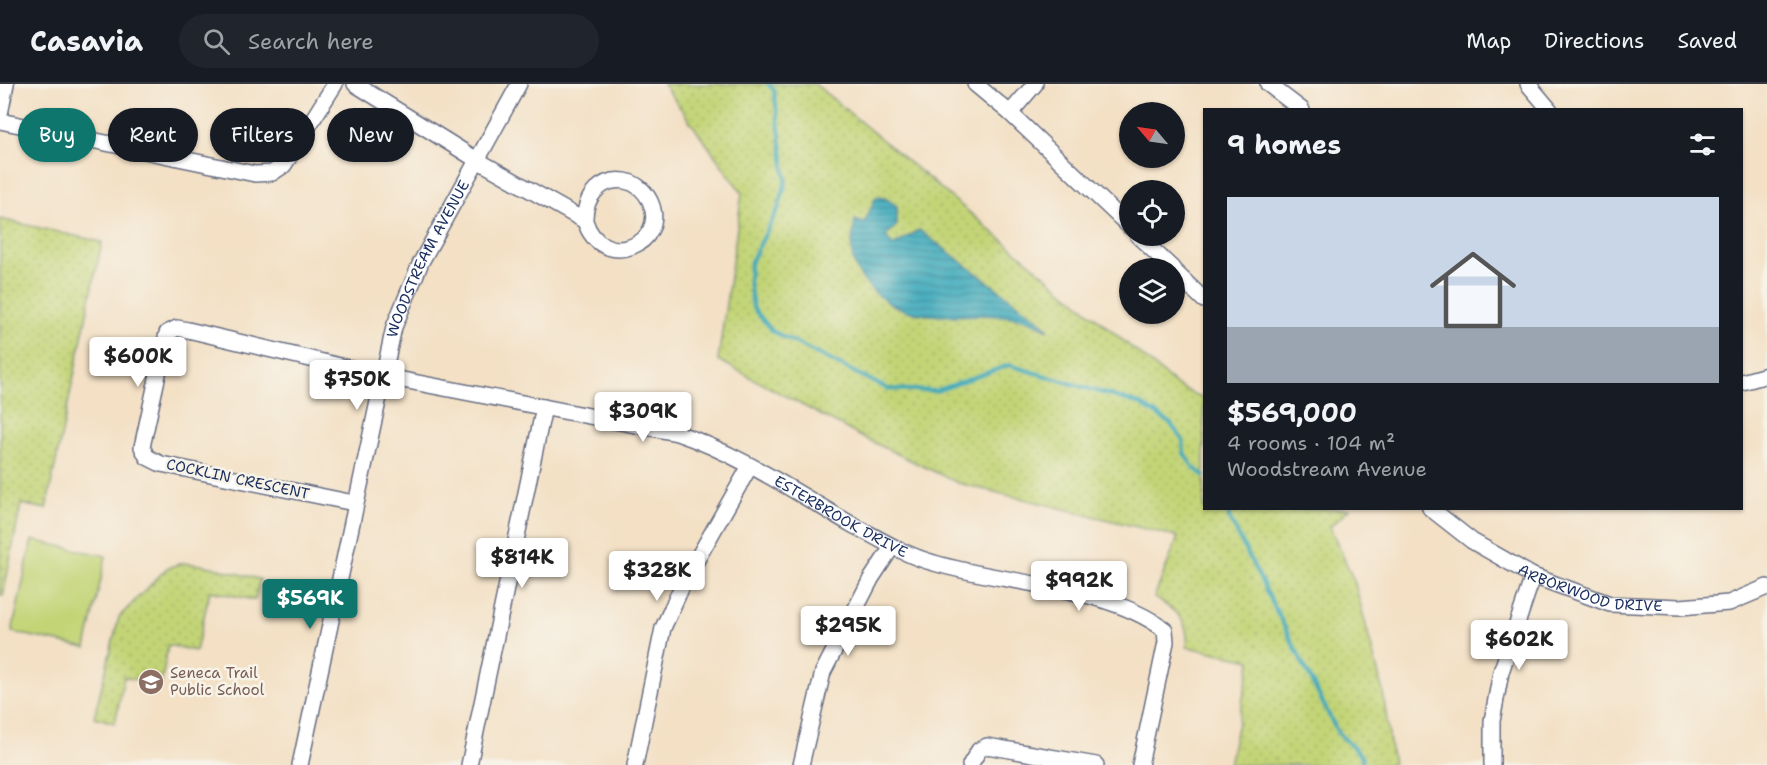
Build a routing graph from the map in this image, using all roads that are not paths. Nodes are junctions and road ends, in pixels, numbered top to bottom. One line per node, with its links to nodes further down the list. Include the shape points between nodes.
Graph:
1 (6, 84): 12 (street)
2 (335, 84): 13 (street, via 284,165 272,173 255,174)
3 (355, 84): 14 (street)
4 (519, 84): 14 (street, WOODSTREAM AVENUE)
5 (975, 84): 11 (street)
6 (1035, 84): 11 (street)
7 (1268, 84): 9 (street)
8 (1528, 84): 10 (street)
9 (1299, 108)
10 (1548, 108)
11 (1010, 113): 15 (street)
12 (0, 114)
13 (0, 121)
14 (477, 160): 16 (street); 22 (street, WOODSTREAM AVENUE, via 421,262 394,327)
15 (1119, 217)
16 (585, 220): 16 (street, via 588,201 596,189 617,180 639,187 652,206 651,228 637,245 626,249 604,246 588,231)
17 (1148, 246): 18 (street)
18 (1161, 258)
19 (1185, 282): 20 (street)
20 (1203, 299)
21 (1767, 375): 23 (street)
22 (382, 376): 24 (street, ESTERBROOK DRIVE); 26 (street, WOODSTREAM AVENUE); 26 (street, COCKLIN CRESCENT, via 177,328 167,333 142,447 147,457 161,464)
23 (1743, 382)
24 (544, 407): 25 (street, ESTERBROOK DRIVE, via 677,433); 32 (street)
25 (750, 466): 28 (street, ESTERBROOK DRIVE); 33 (street, via 683,584 663,628)
26 (354, 503): 31 (street, WOODSTREAM AVENUE)
27 (1433, 510): 29 (street, ARBORWOOD DRIVE, via 1472,541)
28 (892, 547): 34 (street, via 823,672); 37 (street, ESTERBROOK DRIVE, via 964,572 1113,604 1165,630 1164,659)
29 (1533, 576): 30 (street, ARBORWOOD DRIVE, via 1610,604 1680,607 1729,603); 38 (street, via 1501,672 1492,721)
30 (1767, 587)
31 (300, 765)
32 (469, 765)
33 (635, 765)
34 (801, 765)
35 (970, 765): 36 (street, via 979,750 987,746)
36 (1096, 765)
37 (1140, 765)
38 (1492, 765)

